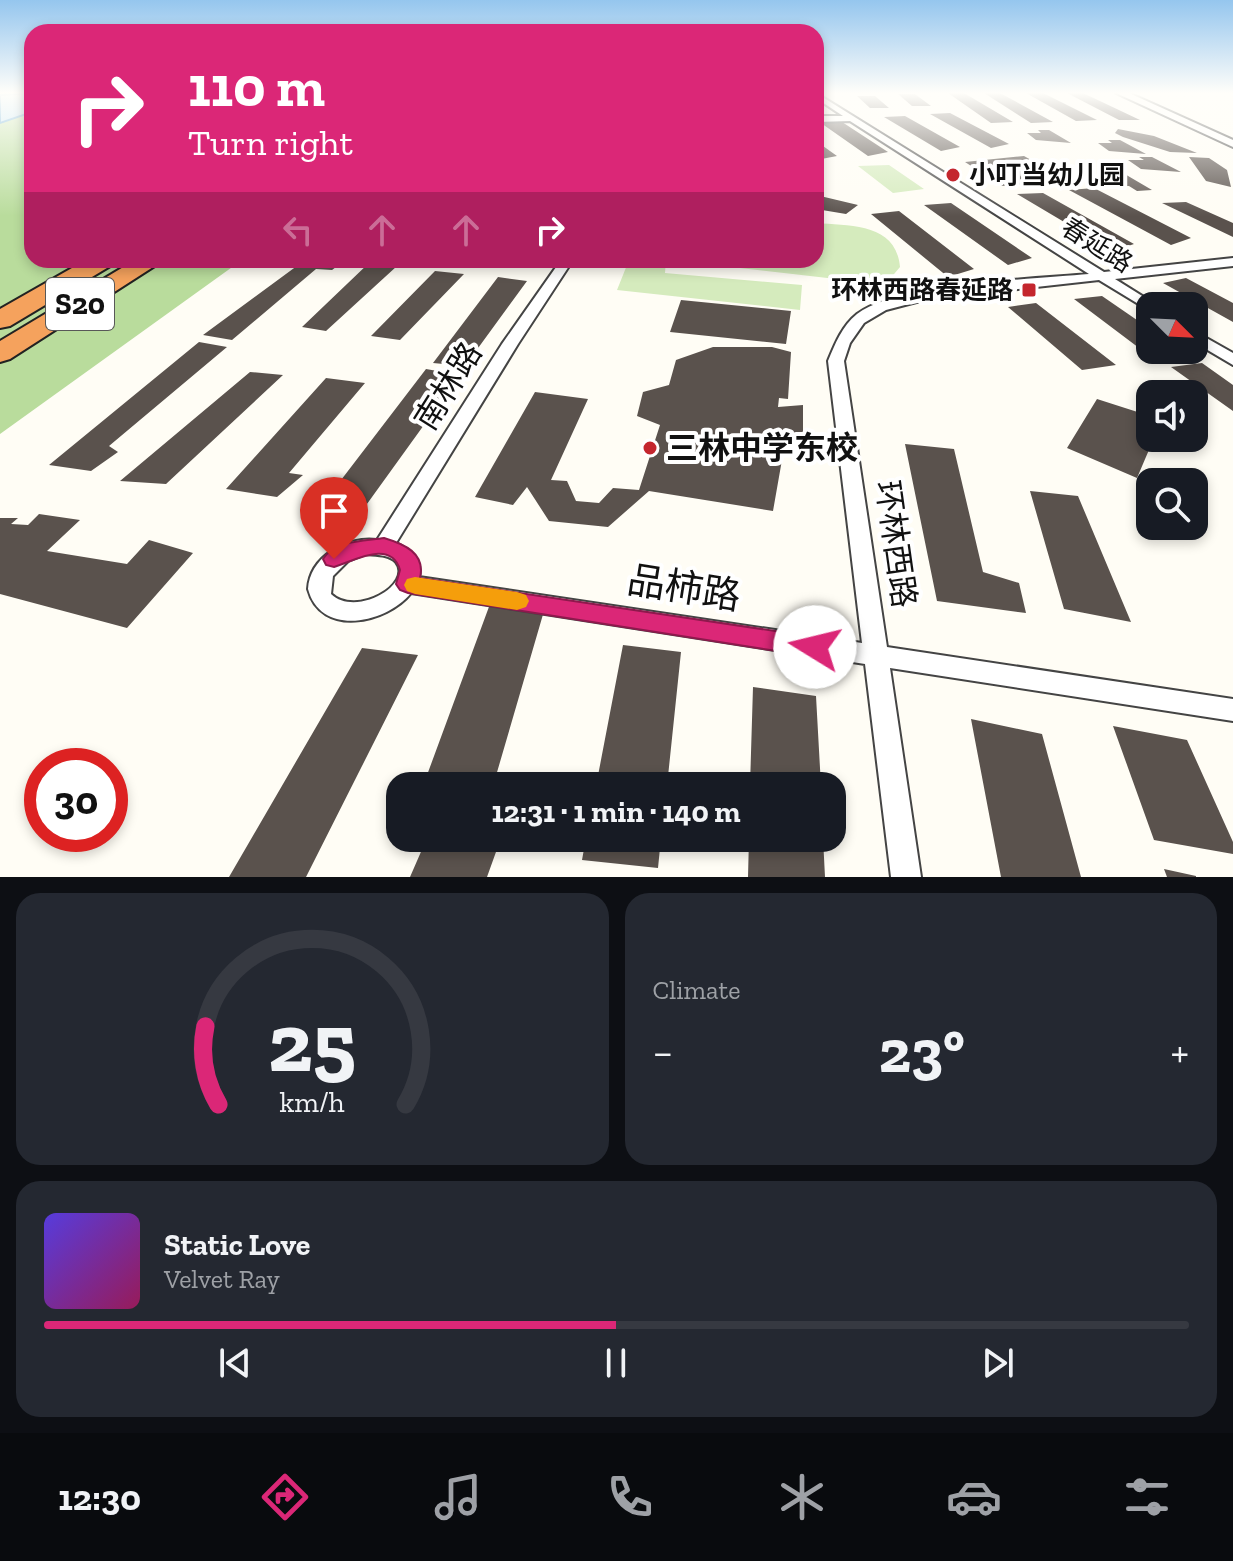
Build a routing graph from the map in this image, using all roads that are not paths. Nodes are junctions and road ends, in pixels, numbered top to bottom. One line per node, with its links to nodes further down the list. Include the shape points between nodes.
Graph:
1 (877, 134): 8 (street, 春延路)
2 (1211, 134): 3 (street)
3 (1233, 144)
4 (1233, 262): 8 (street, 环林西路)
5 (90, 268): 10 (highway, S20)
6 (139, 268): 12 (highway, S20)
7 (562, 268): 14 (street, 南林路)
8 (1101, 276): 9 (street, 春延路); 16 (street, 环林西路, via 928,295 884,305 851,323 836,361)
9 (1136, 298)
10 (0, 320)
11 (1208, 344): 13 (street)
12 (0, 353)
13 (1233, 360)
14 (384, 546): 15 (street, via 408,559); 15 (street, via 334,559 317,585 319,597 344,612 364,612 390,602)
15 (408, 584): 16 (street, 品柿路)
16 (877, 657): 17 (street, 品柿路); 18 (street, 环林西路)
17 (1233, 710)
18 (906, 877)

